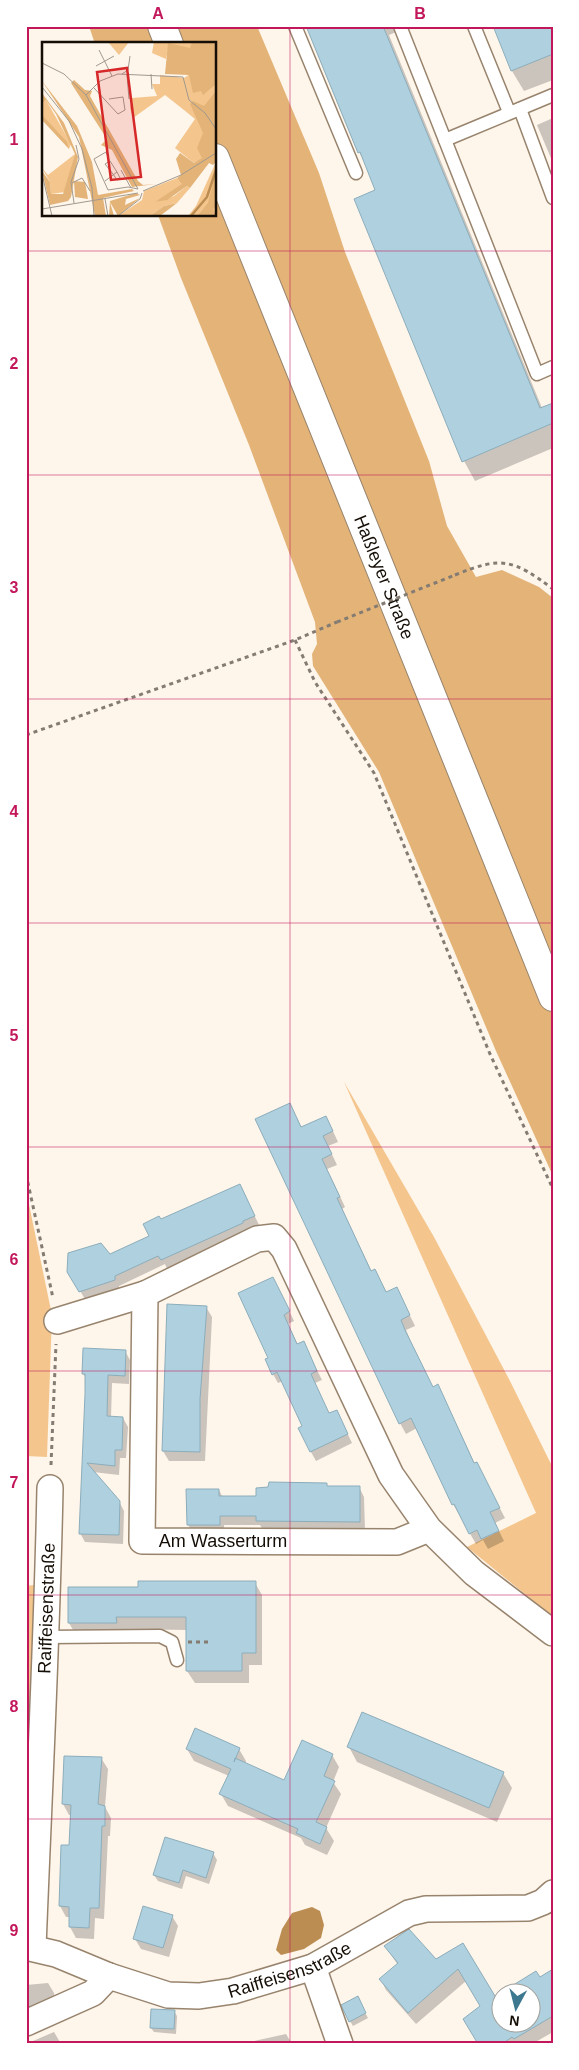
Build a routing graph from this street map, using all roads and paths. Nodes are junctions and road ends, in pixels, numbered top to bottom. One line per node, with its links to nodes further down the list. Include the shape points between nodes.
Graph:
1 (162, 26): 5 (main road)
2 (295, 26): 10 (lane)
3 (400, 26): 8 (lane)
4 (474, 26): 7 (lane)
5 (168, 42)
6 (553, 95): 7 (lane)
7 (514, 111): 8 (lane); 11 (lane)
8 (445, 140): 12 (lane, via 537,374)
9 (216, 160): 16 (main road, Haßleyer Straße)
10 (356, 174)
11 (553, 198)
12 (553, 367)
13 (553, 589): 14 (path, bridge, via 520,568 500,562 482,564)
14 (295, 640): 15 (path); 17 (path, via 315,682 374,773 490,1054)
15 (26, 735)
16 (553, 998)
17 (553, 1189)
18 (145, 1294): 19 (street); 21 (street, via 257,1239 274,1237 284,1249 391,1476); 21 (street, Am Wasserturm, via 142,1541 396,1542)
19 (57, 1321)
20 (50, 1488): 23 (street, Raiffeisenstraße)
21 (429, 1529): 22 (street, via 474,1573)
22 (553, 1633)
23 (47, 1637): 24 (lane, via 160,1636 172,1642); 25 (street, Raiffeisenstraße)
24 (177, 1660)
25 (34, 1730): 27 (street, Raiffeisenstraße)
26 (549, 1904): 28 (street, Raiffeisenstraße, via 528,1908 426,1909 409,1913)
27 (30, 1947): 29 (street, Raiffeisenstraße)
28 (313, 1967): 29 (street, Raiffeisenstraße, via 233,1991 199,1996 168,1995); 31 (street)
29 (109, 1976): 30 (street, via 93,1994)
30 (26, 2023)
31 (340, 2044)

